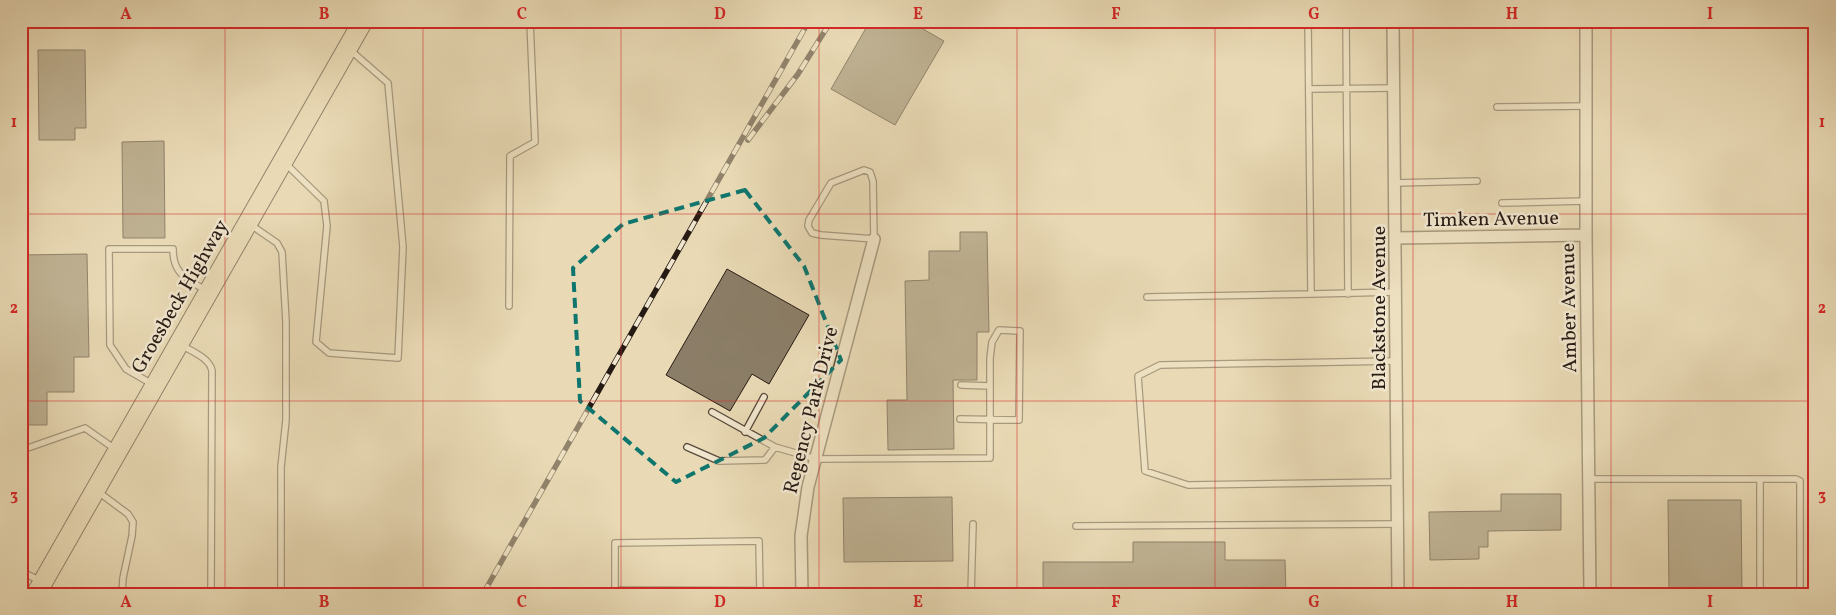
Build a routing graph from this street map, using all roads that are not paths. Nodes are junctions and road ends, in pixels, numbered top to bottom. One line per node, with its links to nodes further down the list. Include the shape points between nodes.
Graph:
1 (363, 21): 7 (main road, Groesbeck Highway)
2 (530, 21): 27 (lane, via 535,142 510,156)
3 (1308, 21): 9 (lane)
4 (1346, 21): 10 (lane)
5 (1393, 21): 8 (street, Blackstone Avenue)
6 (1586, 21): 11 (street, Amber Avenue)
7 (348, 47): 13 (main road, Groesbeck Highway); 13 (lane, via 388,83 403,247 398,358 329,353 316,342 327,226 324,202)
8 (1394, 88): 10 (lane); 15 (street, Blackstone Avenue)
9 (1309, 89): 10 (lane); 24 (lane)
10 (1347, 89): 25 (lane)
11 (1586, 106): 12 (lane); 16 (street, Amber Avenue)
12 (1497, 107)
13 (283, 160): 18 (main road, Groesbeck Highway)
14 (1476, 181): 15 (lane)
15 (1395, 183): 20 (street, Blackstone Avenue)
16 (1586, 201): 17 (lane); 19 (street, Amber Avenue)
17 (1502, 203)
18 (247, 223): 22 (main road, Groesbeck Highway); 57 (lane, via 277,243 282,252 286,420 281,467)
19 (1586, 235): 20 (street, Timken Avenue); 42 (street, Amber Avenue)
20 (1396, 238): 23 (street, Blackstone Avenue)
21 (874, 239): 21 (lane, via 873,180 870,172 864,170 830,183 809,220 812,233); 41 (street, Regency Park Drive)
22 (208, 291): 28 (main road, Groesbeck Highway); 30 (lane, via 180,274 173,260 173,249 109,249 110,346 126,369)
23 (1396, 292): 25 (lane); 29 (street, Blackstone Avenue)
24 (1311, 294): 25 (lane); 26 (lane)
25 (1348, 294)
26 (1147, 297)
27 (509, 306)
28 (178, 343): 30 (main road, Groesbeck Highway); 56 (lane, via 207,361 212,370)
29 (1397, 361): 44 (street, Blackstone Avenue); 44 (lane, via 1160,365 1138,376 1145,471 1188,486)
30 (154, 385): 40 (main road, Groesbeck Highway)
31 (961, 385): 32 (lane)
32 (990, 386): 36 (lane); 36 (lane, via 992,342 999,330 1020,331 1019,420)
33 (764, 397): 37 (lane)
34 (712, 412): 37 (lane)
35 (960, 419): 36 (lane)
36 (990, 420): 41 (lane, via 990,458)
37 (745, 432): 39 (lane)
38 (687, 447): 39 (lane, via 719,461 765,460)
39 (775, 447): 41 (lane)
40 (116, 451): 45 (main road, Groesbeck Highway); 46 (lane, via 84,428 25,449)
41 (816, 459): 54 (street, Regency Park Drive, via 804,510)
42 (1589, 479): 43 (lane); 60 (street, Amber Avenue)
43 (1760, 479): 61 (lane); 62 (lane, via 1800,481)
44 (1398, 482): 48 (street, Blackstone Avenue)
45 (94, 489): 51 (main road, Groesbeck Highway); 55 (lane, via 128,514 133,522)
46 (24, 494)
47 (973, 524): 58 (lane)
48 (1398, 524): 49 (lane); 59 (street, Blackstone Avenue)
49 (1076, 526)
50 (21, 571): 51 (lane)
51 (39, 588)
52 (615, 592): 53 (lane); 53 (lane, via 615,543 760,541)
53 (760, 592): 54 (lane)
54 (802, 592)
55 (122, 594)
56 (211, 594)
57 (281, 594)
58 (971, 594)
59 (1398, 594)
60 (1590, 594)
61 (1760, 594)
62 (1800, 594)

